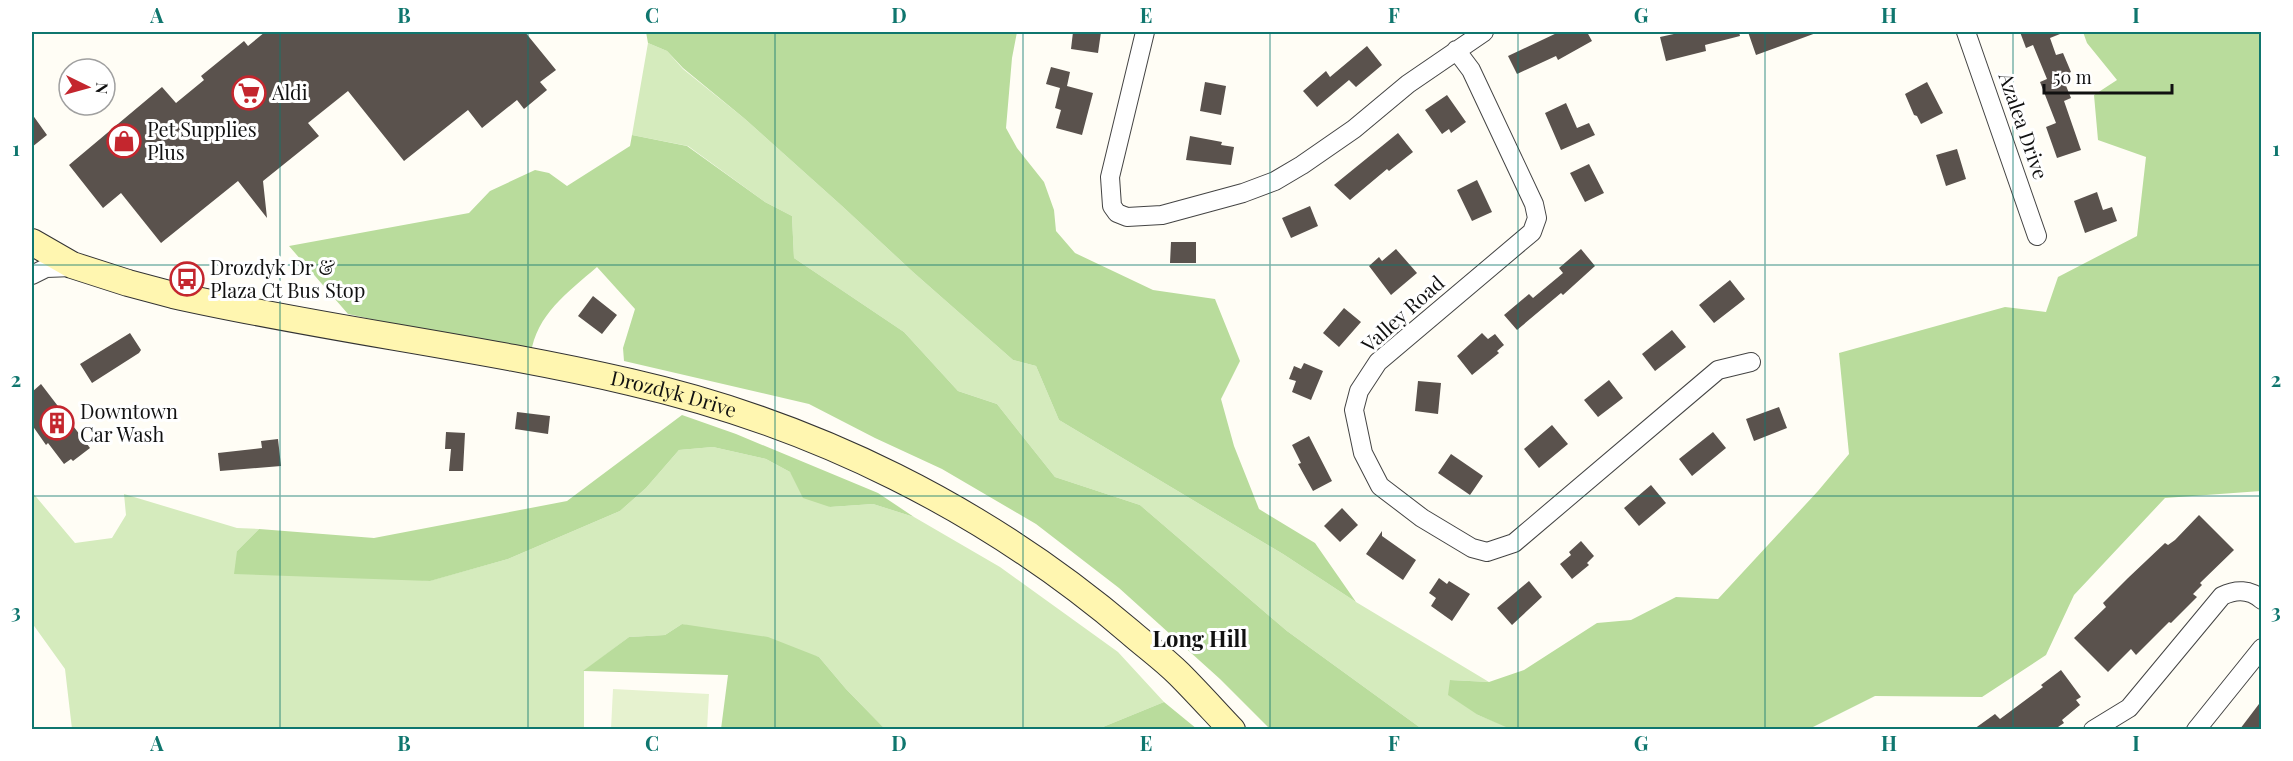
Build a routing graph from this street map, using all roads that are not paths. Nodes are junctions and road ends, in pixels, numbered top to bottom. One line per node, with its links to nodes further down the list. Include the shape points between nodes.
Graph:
1 (1145, 32): 4 (street, via 1110,177 1112,206 1127,218 1162,215 1275,181 1354,129)
2 (1484, 32): 4 (street)
3 (1966, 32): 5 (street, Azalea Drive)
4 (1456, 50): 9 (street, Valley Road, via 1476,81 1537,218 1532,232 1378,362 1359,391 1354,410 1356,427 1363,453 1380,486 1422,518 1472,548 1487,552 1500,548 1514,543 1719,370)
5 (2037, 236)
6 (32, 242): 7 (street, Drozdyk Drive)
7 (77, 267): 8 (street, via 46,267); 12 (street, Drozdyk Drive, via 198,301 630,382 791,430 932,495 1017,545 1096,603 1178,673)
8 (32, 275)
9 (1751, 362)
10 (2262, 600): 13 (street, via 2240,591 2222,596 2129,708)
11 (2262, 648): 14 (street)
12 (1232, 729)
13 (2093, 729)
14 (2196, 729)

